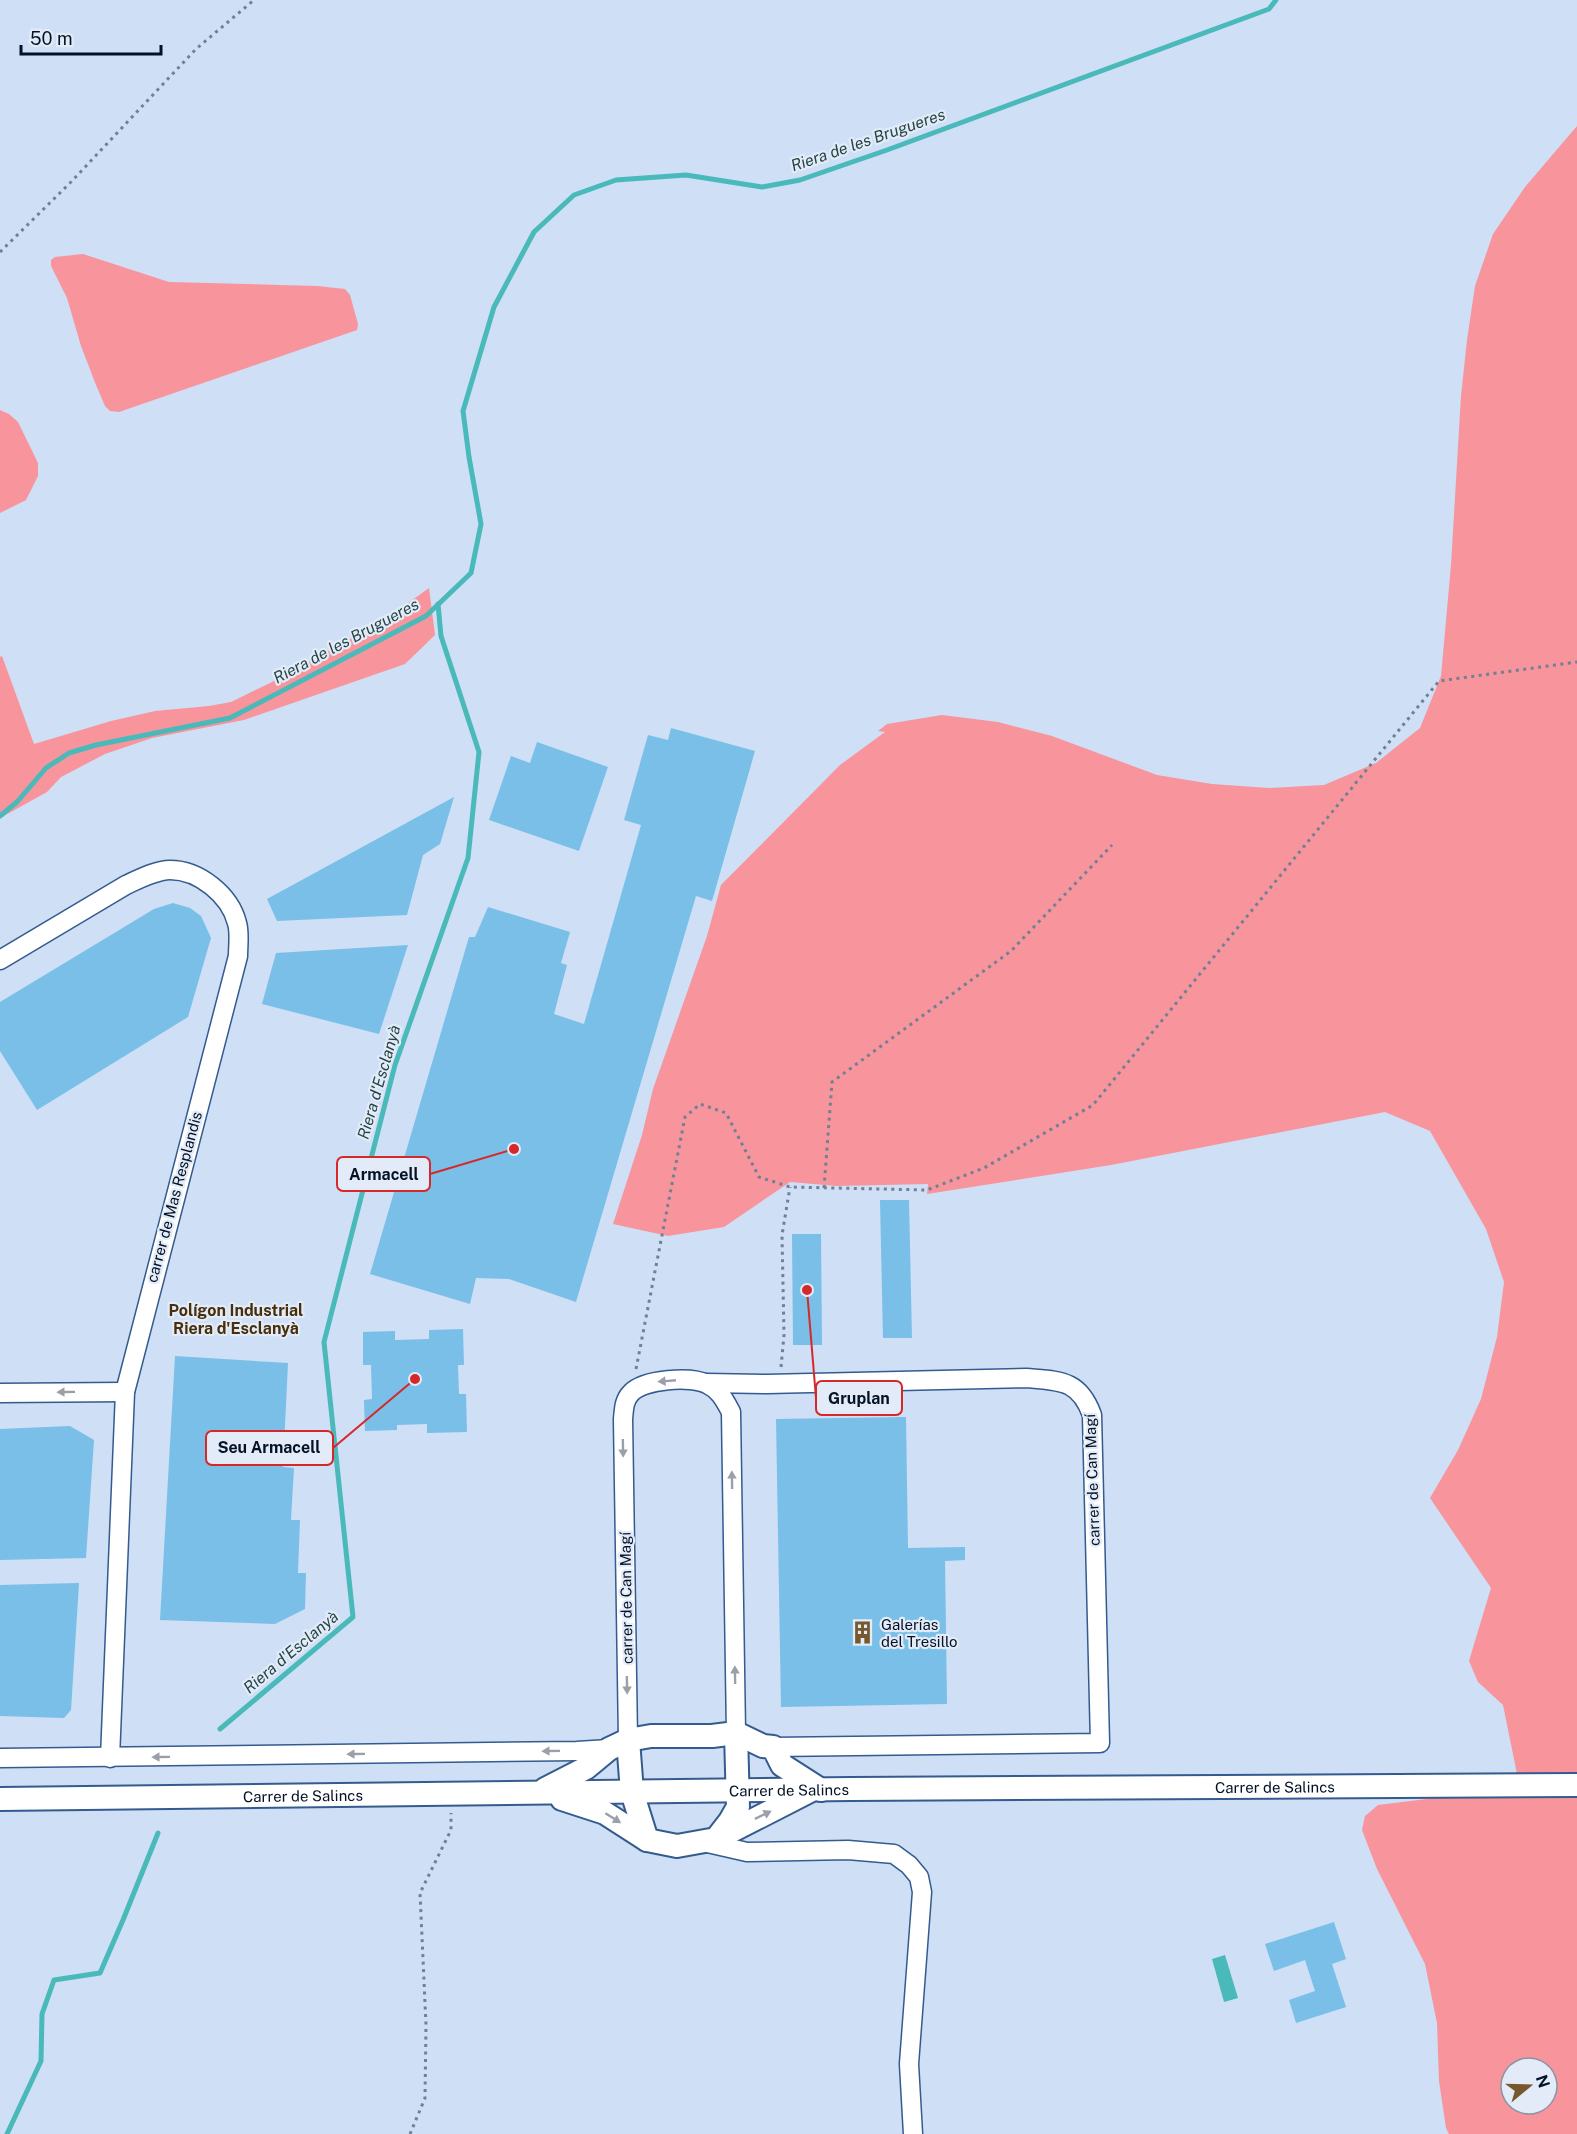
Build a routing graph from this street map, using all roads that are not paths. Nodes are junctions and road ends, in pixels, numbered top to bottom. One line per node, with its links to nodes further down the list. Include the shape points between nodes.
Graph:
1 (0, 960): 4 (street, carrer de Mas Resplandis, via 126,885 169,870 206,881 231,908 237,923 238,956)
2 (706, 1383): 3 (street, carrer de Can Magí); 6 (street, carrer de Can Magí, via 722,1395); 8 (street, carrer de Can Magí, one-way to 8, via 649,1383 632,1391 625,1401)
3 (774, 1384): 6 (street, carrer de Can Magí, via 745,1394); 9 (street, carrer de Can Magí, via 1026,1378 1059,1381 1086,1398 1092,1415 1100,1743)
4 (124, 1392): 5 (street, one-way to 5); 11 (street, carrer de Mas Resplandis)
5 (0, 1393)
6 (731, 1421): 7 (street, carrer de Can Magí, one-way to 6)
7 (736, 1733): 8 (main road, via 712,1737 651,1736); 9 (main road); 14 (main road)
8 (618, 1744): 11 (street, one-way to 11, via 577,1751); 15 (main road, via 586,1768); 16 (main road)
9 (772, 1747): 13 (main road, via 782,1765)
10 (0, 1758): 11 (street)
11 (110, 1758)
12 (1577, 1785): 13 (main road, Carrer de Salincs)
13 (816, 1790): 14 (main road, Carrer de Salincs); 19 (main road, one-way to 13)
14 (739, 1791): 16 (main road, Carrer de Salincs); 19 (main road, via 738,1807 730,1821)
15 (538, 1792): 16 (main road, Carrer de Salincs); 17 (main road, Carrer de Salincs); 18 (main road, one-way to 18, via 605,1813)
16 (632, 1792): 18 (main road)
17 (0, 1798)
18 (647, 1840): 19 (main road, via 677,1846)
19 (708, 1840): 20 (street, via 747,1852 848,1850 894,1854 919,1877 922,1892 909,2064)
20 (913, 2134)

